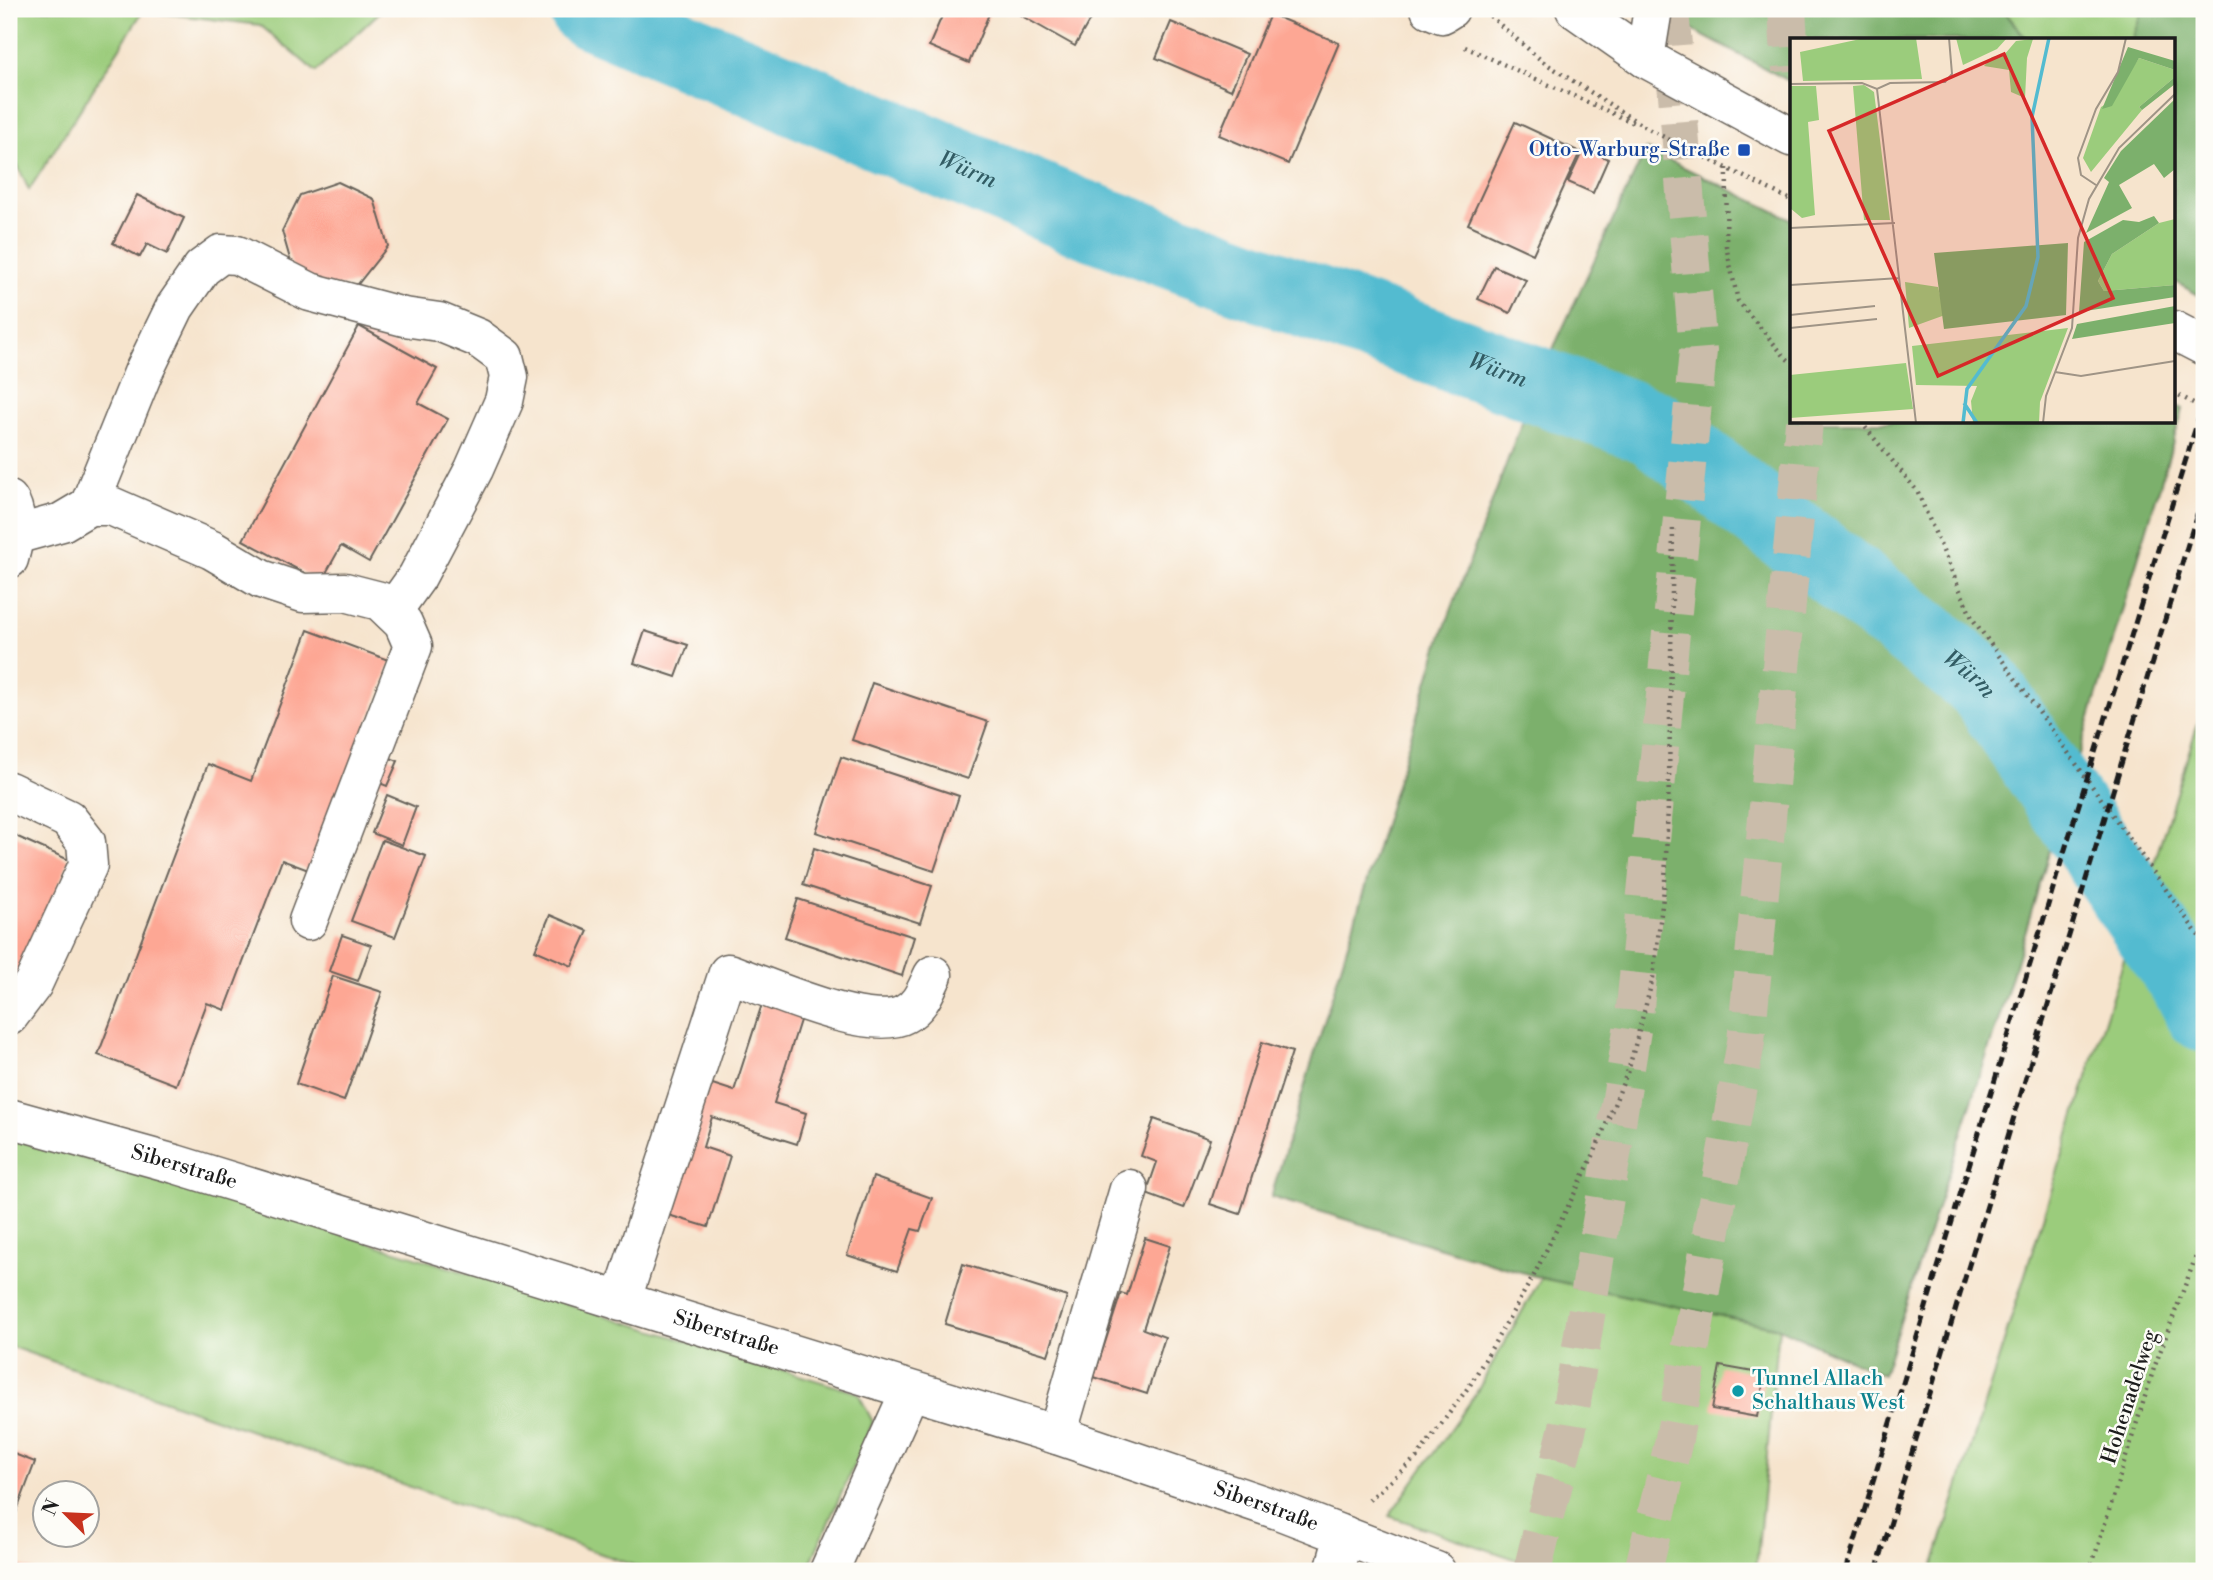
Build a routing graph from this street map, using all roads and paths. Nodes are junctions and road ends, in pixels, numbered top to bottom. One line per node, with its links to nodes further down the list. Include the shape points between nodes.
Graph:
1 (1430, 9): 5 (street)
2 (1482, 9): 7 (path, via 1542,61)
3 (1575, 9): 6 (street)
4 (1653, 9): 6 (street)
5 (1452, 26): 7 (path)
6 (1644, 58): 8 (street)
7 (1648, 129): 9 (path)
8 (1790, 136)
9 (1727, 168): 10 (path); 13 (path, via 1726,246 1738,302)
10 (1790, 200)
11 (2174, 331): 12 (street)
12 (2204, 346)
13 (1790, 361)
14 (2174, 393): 15 (path)
15 (2204, 409)
16 (1863, 424): 23 (path, via 1917,491 1972,618)
17 (89, 506): 18 (street, via 62,522); 20 (street, via 111,506 212,550 261,579 303,593 345,592 380,601); 20 (street, via 175,307 202,268 221,254 237,255 310,292 439,322 478,338 504,357 509,377 504,401 474,468 417,577)
18 (11, 525)
19 (1673, 529): 32 (path, via 1665,881 1653,978 1629,1068 1594,1154 1545,1253 1471,1385 1417,1457 1357,1510)
20 (392, 612): 22 (street, via 403,623 413,646)
21 (9, 791): 25 (street, via 68,819 86,842 88,865 33,984)
22 (308, 920)
23 (2204, 943)
24 (933, 975): 29 (street, via 921,1000 905,1015 878,1019 847,1015 728,973)
25 (9, 1016)
26 (9, 1118): 29 (street, Siberstraße, via 175,1164)
27 (1129, 1189): 31 (street)
28 (2204, 1235): 36 (path, Hohenadelweg, via 2154,1368)
29 (621, 1302): 30 (street, Siberstraße)
30 (910, 1391): 31 (street, Siberstraße); 33 (street)
31 (1057, 1435): 32 (street, Siberstraße)
32 (1344, 1535): 34 (street); 35 (street, Siberstraße)
33 (829, 1571)
34 (1334, 1571)
35 (1436, 1571)
36 (2090, 1571)

